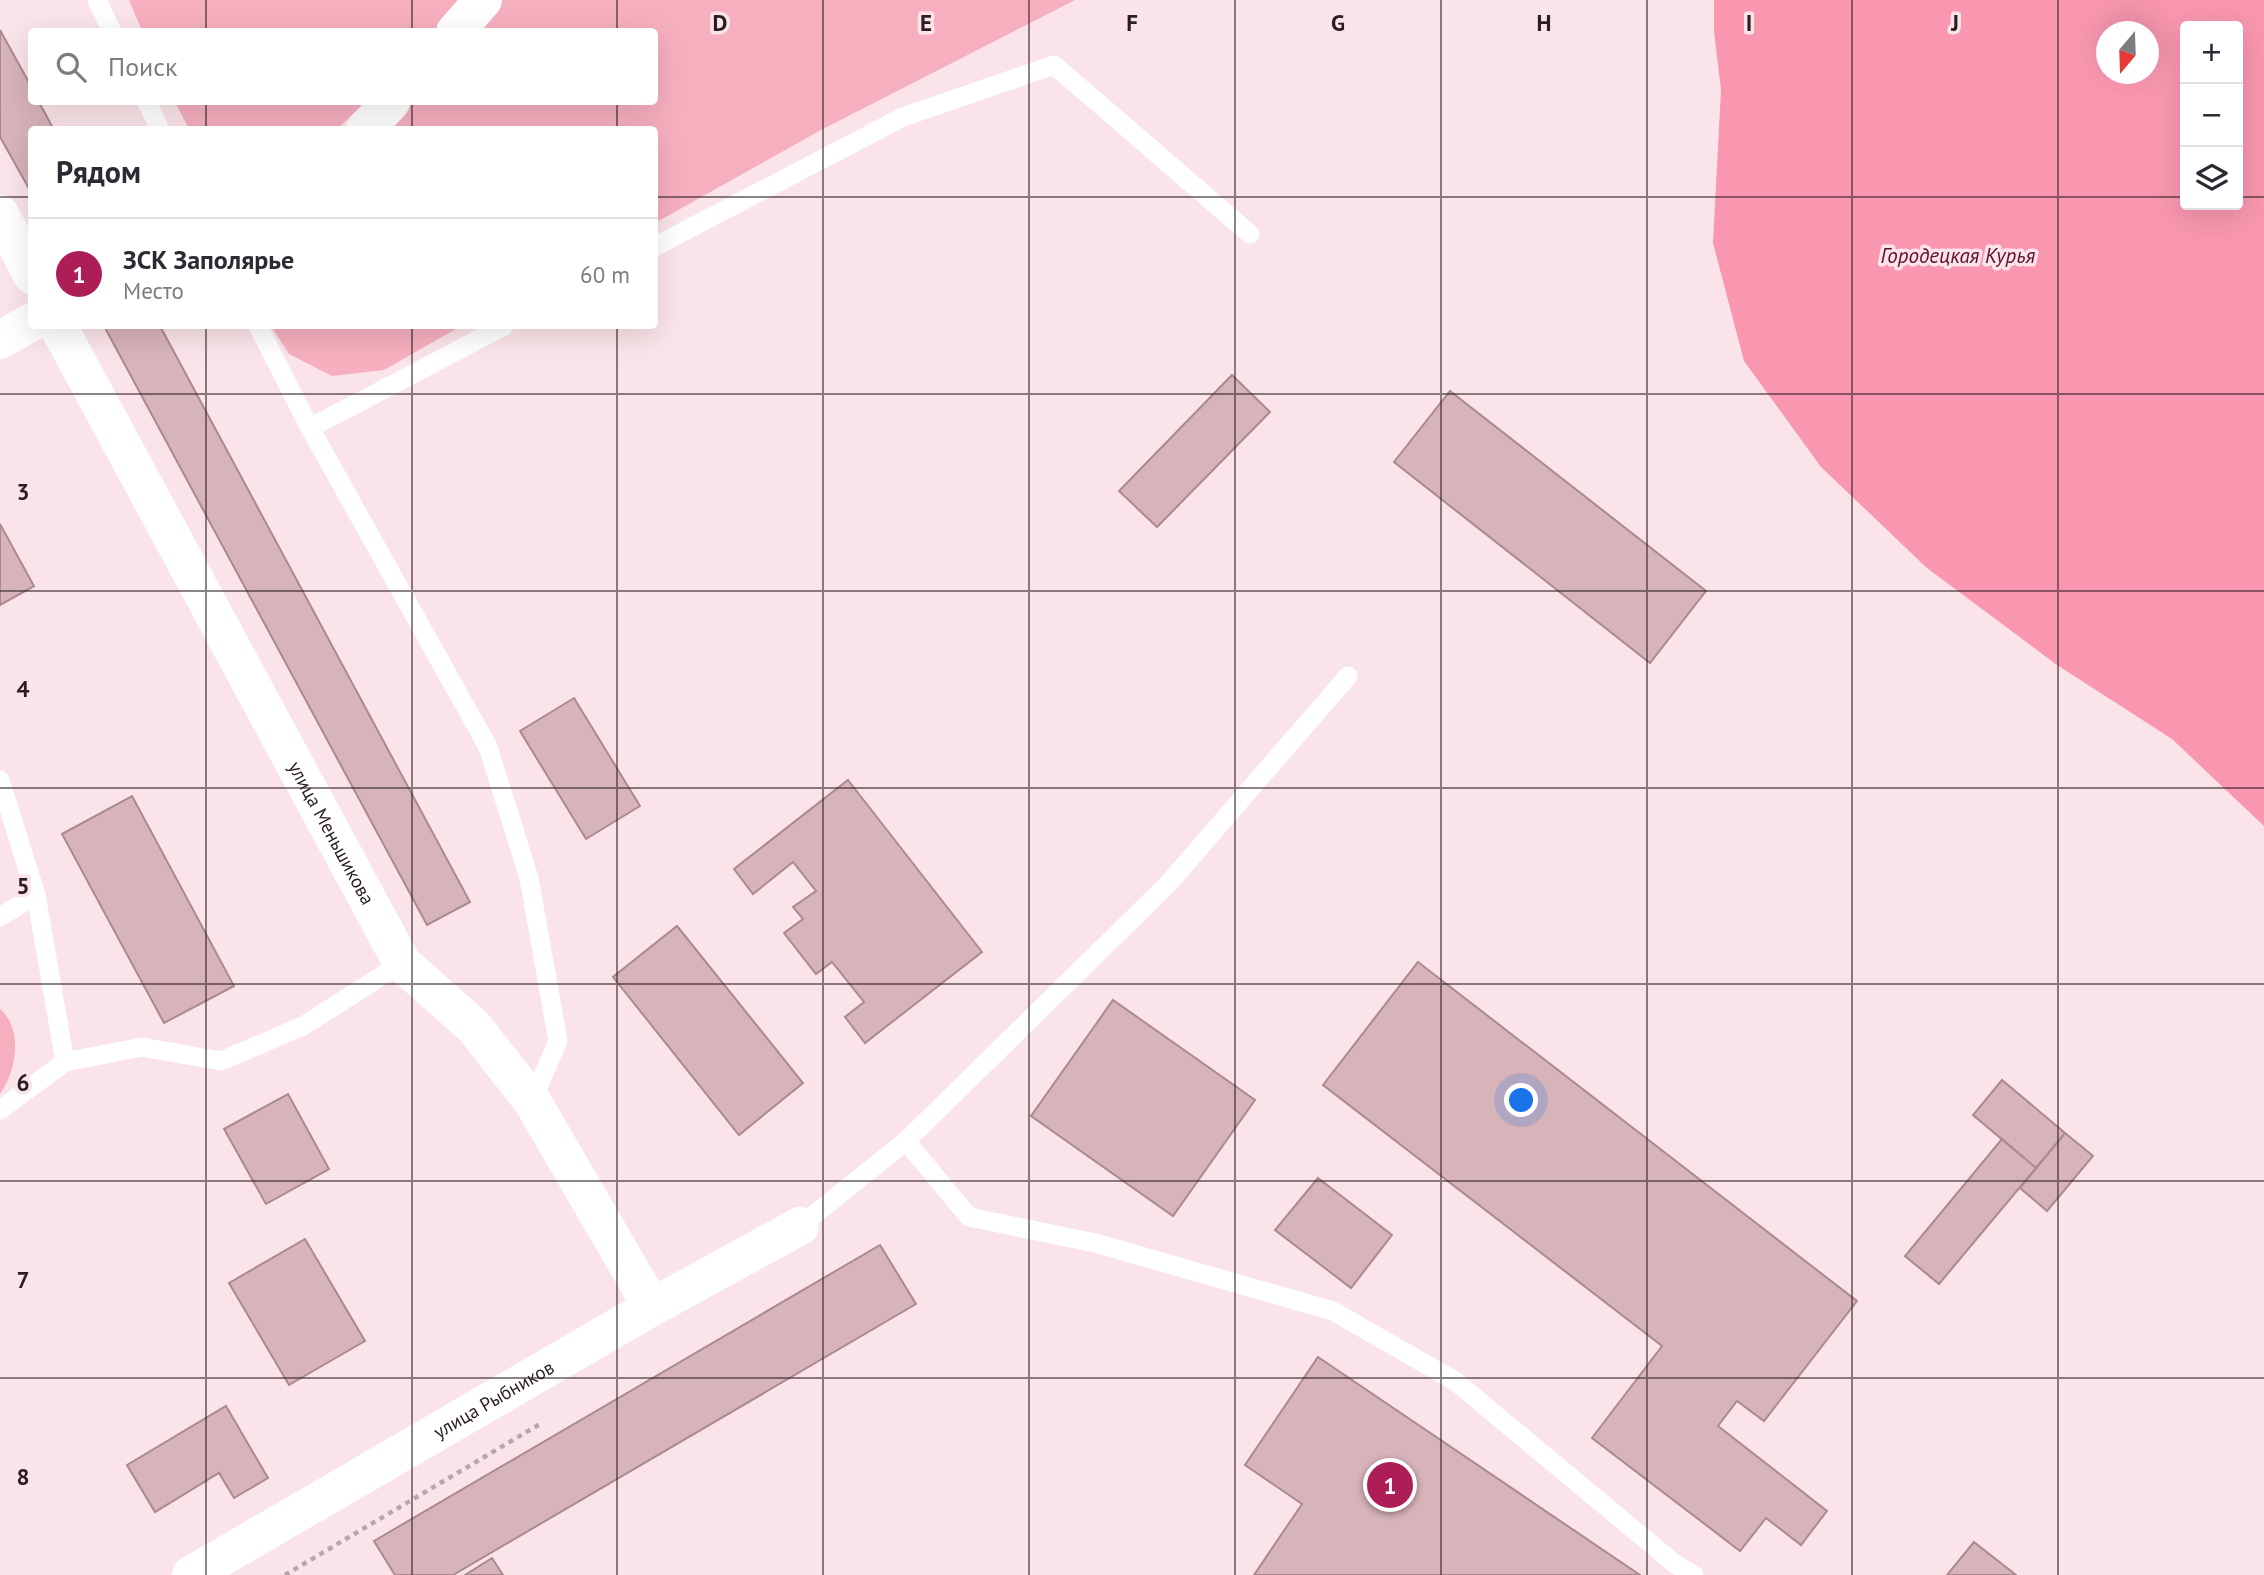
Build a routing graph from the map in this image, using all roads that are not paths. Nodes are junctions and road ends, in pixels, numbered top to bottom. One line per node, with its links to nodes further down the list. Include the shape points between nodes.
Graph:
1 (97, 0): 3 (lane)
2 (484, 0): 4 (street)
3 (110, 28)
4 (459, 28)
5 (148, 105): 7 (lane)
6 (388, 105): 8 (street)
7 (158, 126)
8 (369, 126)
9 (0, 214): 12 (street)
10 (1250, 234): 11 (lane, via 1054,65 903,117)
11 (658, 245)
12 (28, 267)
13 (28, 324): 17 (street)
14 (60, 329): 23 (street, улица Меньшикова)
15 (260, 329): 18 (lane)
16 (498, 329): 18 (lane)
17 (0, 341)
18 (310, 428): 25 (lane, via 488,747 529,878 558,1041)
19 (1348, 676): 27 (lane, via 1168,884)
20 (0, 780): 21 (lane)
21 (36, 895): 22 (lane); 24 (lane)
22 (0, 917)
23 (402, 963): 24 (lane, via 303,1026 220,1060 142,1047); 25 (street, улица Меньшикова, via 474,1027)
24 (65, 1062): 26 (lane)
25 (532, 1101): 29 (street, улица Меньшикова)
26 (0, 1110)
27 (906, 1141): 28 (lane); 31 (lane, via 969,1217 1095,1243 1333,1311 1455,1381)
28 (800, 1226): 29 (street, улица Рыбников)
29 (652, 1307): 30 (street, улица Рыбников)
30 (211, 1570)
31 (1694, 1575)

